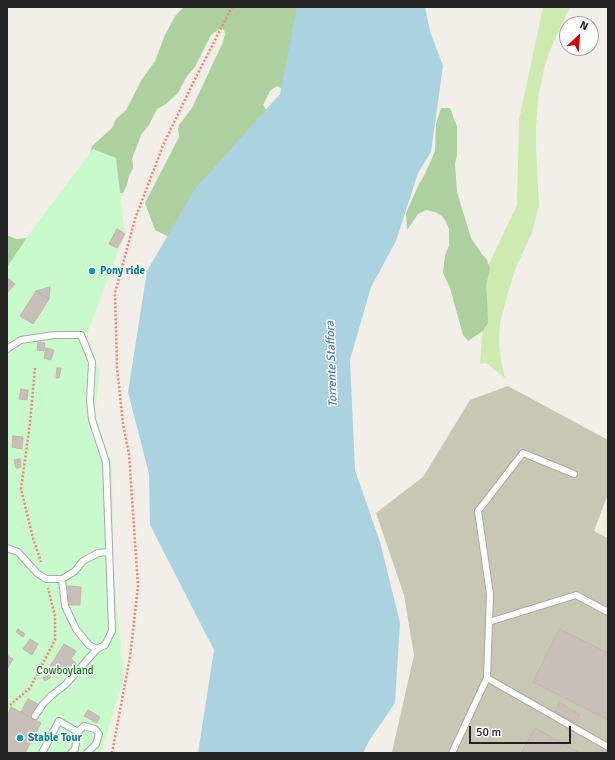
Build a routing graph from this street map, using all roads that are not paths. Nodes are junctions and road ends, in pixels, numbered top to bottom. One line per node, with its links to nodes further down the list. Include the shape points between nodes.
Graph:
1 (7, 349): 4 (lane, via 21,340 54,335 81,335 92,362 92,420 106,462)
2 (574, 474): 7 (lane, via 523,453 478,511 490,594)
3 (7, 548): 5 (lane, via 18,552 46,579)
4 (109, 552): 5 (lane, via 98,553 83,561 75,571); 8 (lane, via 112,631 105,645)
5 (62, 579): 8 (lane, via 65,606 76,629 89,645)
6 (608, 612): 7 (lane, via 576,595)
7 (489, 622): 9 (lane)
8 (97, 649): 10 (lane, via 66,684 50,696)
9 (487, 678): 12 (lane); 16 (lane)
10 (35, 716)
11 (78, 732): 13 (lane, via 59,721); 14 (lane, via 75,749); 15 (lane, via 84,726 94,729 98,734 96,744)
12 (608, 747)
13 (42, 753)
14 (71, 753)
15 (87, 753)
16 (452, 753)

